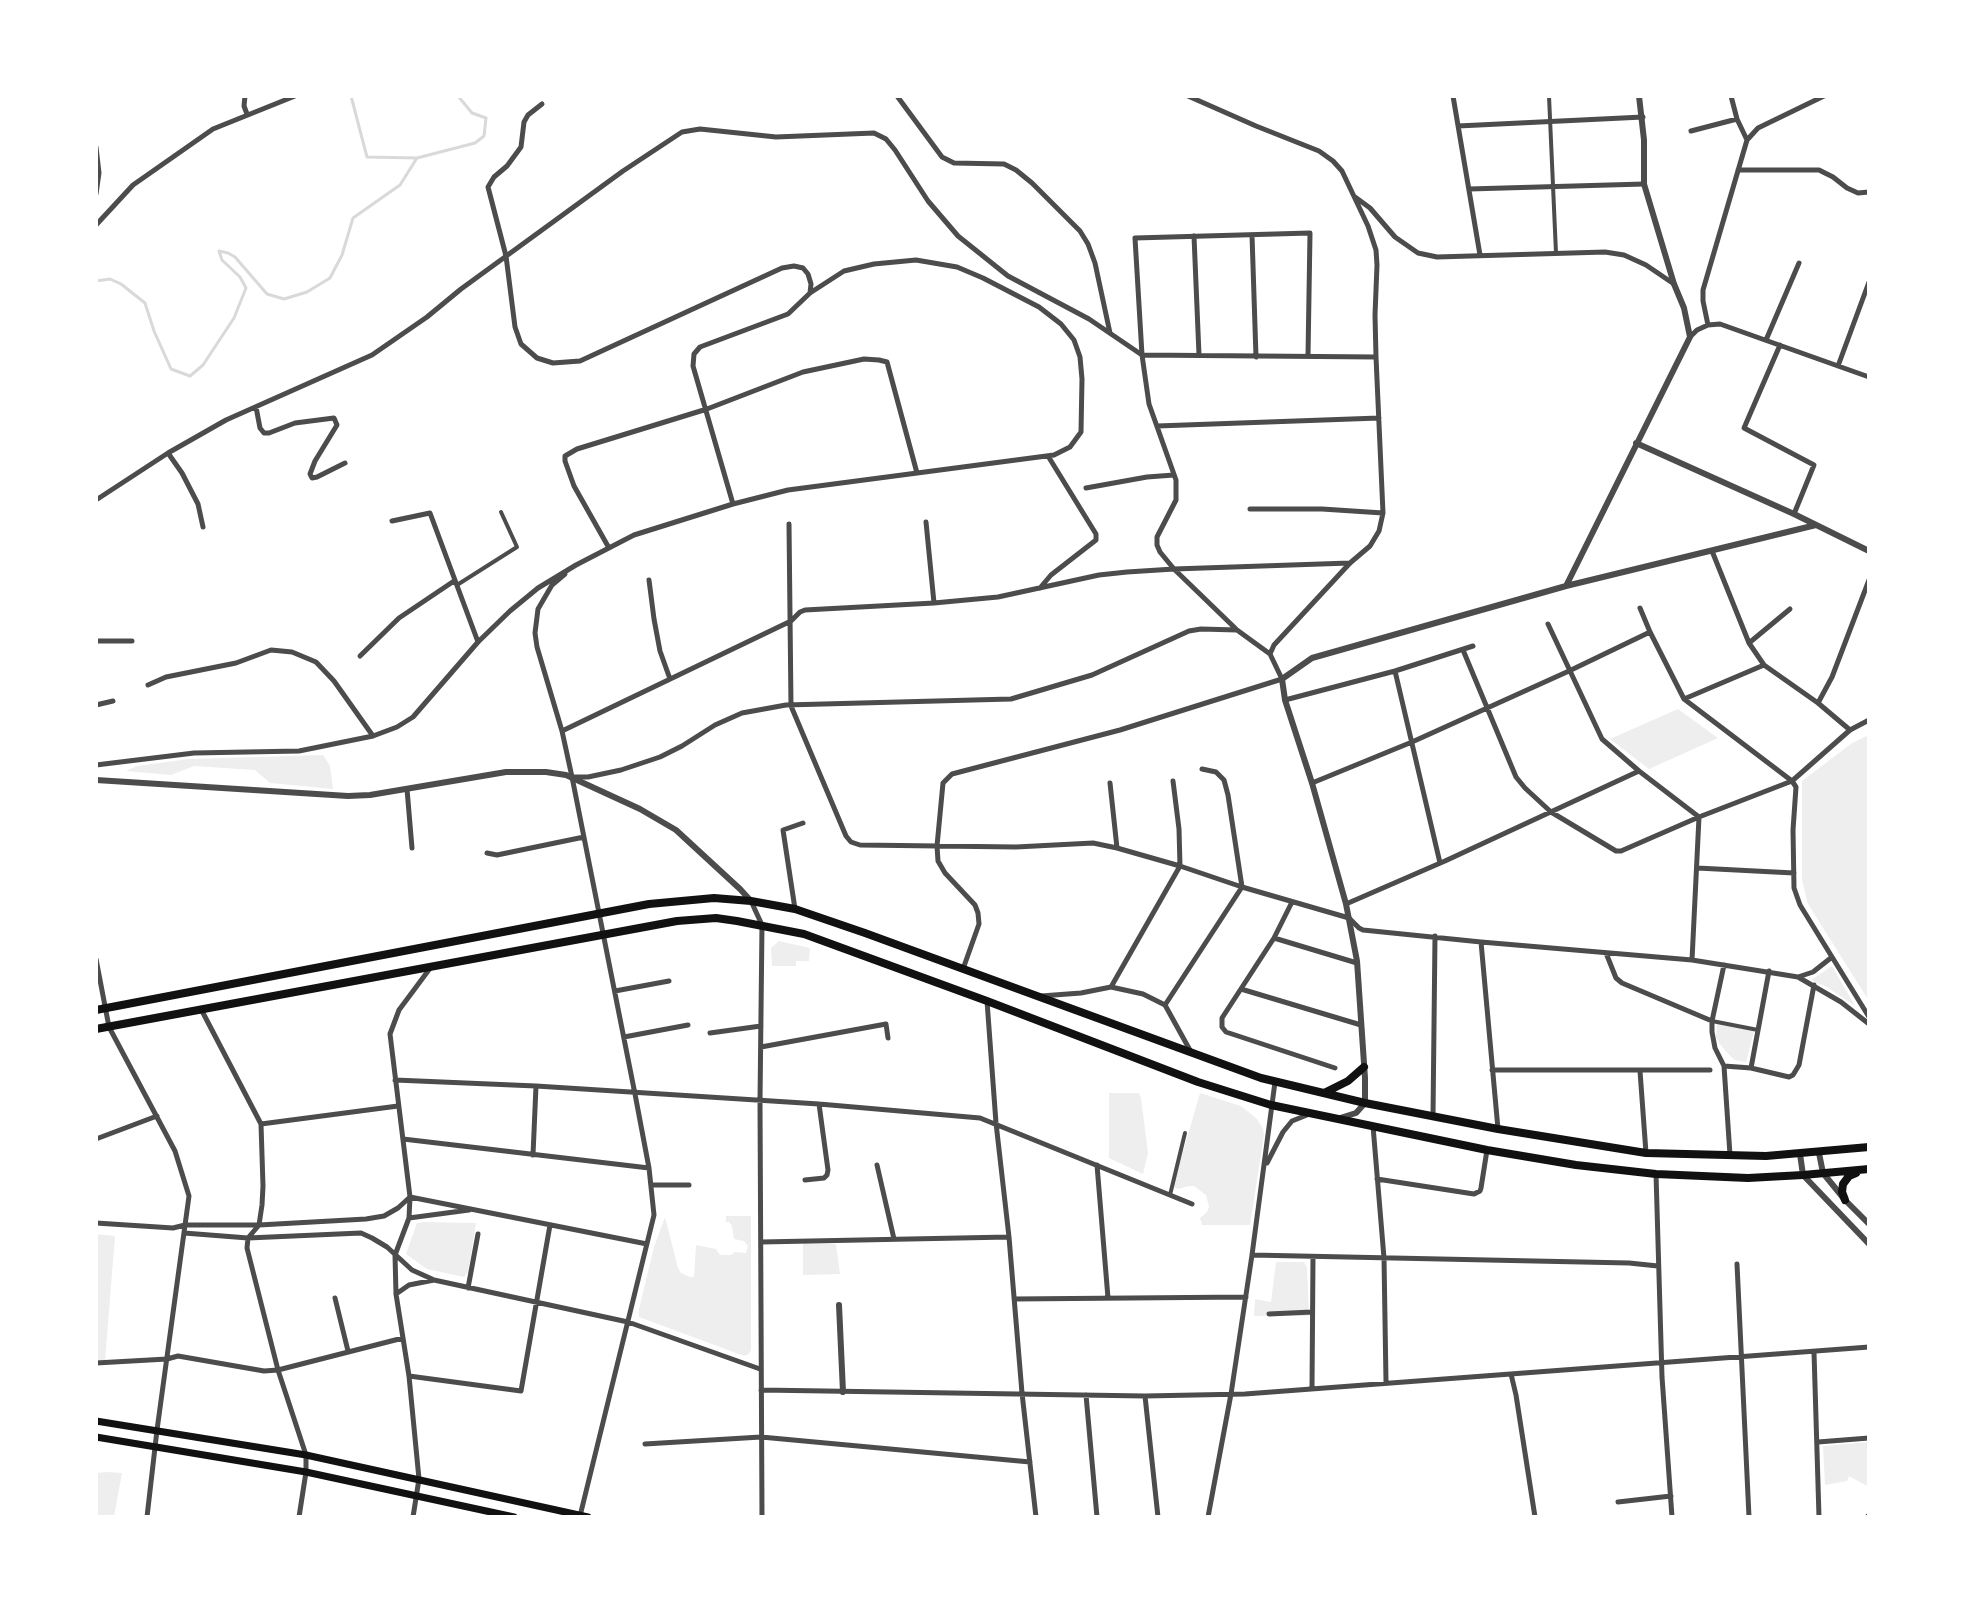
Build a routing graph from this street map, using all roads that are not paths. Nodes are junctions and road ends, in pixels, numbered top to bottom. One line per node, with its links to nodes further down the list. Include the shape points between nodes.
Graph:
1 (245, 96): 12 (street)
2 (295, 96): 12 (street)
3 (897, 96): 40 (street, via 942,157 954,163 1010,167 1032,183 1080,231 1095,263)
4 (1188, 96): 26 (street, via 1319,151 1341,171)
5 (1453, 96): 16 (street)
6 (1549, 96): 15 (street)
7 (1639, 96): 13 (street)
8 (1731, 96): 14 (street)
9 (1824, 96): 10 (street)
10 (1816, 98): 18 (street, via 1758,128)
11 (542, 104): 32 (street, via 524,122 521,147 488,187)
12 (247, 114): 27 (street, via 213,129 148,173)
13 (1643, 117): 15 (street); 21 (street)
14 (1737, 119): 17 (street); 18 (street)
15 (1550, 121): 16 (street); 22 (street)
16 (1458, 126): 23 (street)
17 (1691, 130)
18 (1747, 140): 20 (street)
19 (96, 147): 25 (street)
20 (1738, 170): 24 (street, via 1819,170 1858,193); 39 (street, via 1703,291)
21 (1644, 184): 22 (street); 36 (street)
22 (1552, 186): 23 (street); 30 (street)
23 (1468, 189): 31 (street)
24 (1869, 192)
25 (96, 194)
26 (1354, 196): 31 (street, via 1395,237 1418,253 1437,257); 48 (street, via 1376,250)
27 (96, 225)
28 (1252, 235): 29 (street); 46 (street, via 1310,233); 47 (street)
29 (1194, 236): 44 (street, via 1135,237); 45 (street)
30 (1556, 253): 31 (street); 36 (street, via 1624,255)
31 (1480, 255)
32 (506, 256): 34 (street, via 682,132 700,129 776,137 874,133 895,150 928,201 958,236); 38 (street, via 515,327 521,344 537,358 553,363 580,361 782,268 803,268 811,284); 51 (street, via 372,356)
33 (1799, 263): 42 (street)
34 (1008, 276): 37 (street); 40 (street)
35 (1869, 282): 49 (street)
36 (1674, 284): 41 (street)
37 (1003, 289): 38 (street, via 957,267 916,260 844,271); 57 (street, via 1039,306 1061,324 1074,340 1080,357 1081,432 1070,447)
38 (810, 293): 52 (street, via 788,314 700,347 694,354 693,366)
39 (1708, 325): 41 (street); 42 (street, via 1720,324)
40 (1110, 333): 44 (street)
41 (1690, 338): 55 (street)
42 (1766, 340): 43 (street)
43 (1780, 345): 49 (street); 67 (street, via 1744,428 1814,465)
44 (1142, 355): 45 (street); 54 (street, via 1149,404)
45 (1199, 356): 47 (street)
46 (1308, 356): 47 (street); 48 (street)
47 (1256, 357)
48 (1376, 357): 53 (street)
49 (1838, 366): 50 (street)
50 (1869, 377)
51 (256, 407): 56 (street); 58 (street, via 260,428 269,433 295,423 334,418 337,425 310,474 317,477)
52 (707, 409): 59 (street, via 803,372 864,359 879,360 887,363 892,375); 63 (street); 73 (street, via 577,448 565,456 574,486)
53 (1379, 418): 54 (street); 66 (street)
54 (1158, 426): 60 (street)
55 (1636, 443): 67 (street); 82 (street)
56 (168, 453): 62 (street); 72 (street, via 198,504)
57 (1051, 456): 59 (street); 83 (street, via 1096,540)
58 (345, 463)
59 (917, 473): 63 (street, via 788,490)
60 (1174, 475): 61 (street); 78 (street, via 1176,500 1157,537 1160,552)
61 (1086, 488)
62 (96, 501)
63 (733, 504): 73 (street, via 634,535)
64 (1250, 509): 66 (street)
65 (501, 512): 81 (street, via 517,547)
66 (1383, 513): 76 (street, via 1370,546)
67 (1794, 514): 71 (street)
68 (392, 521): 81 (street, via 430,513)
69 (926, 522): 84 (street)
70 (789, 524): 87 (street)
71 (1815, 525): 74 (street); 75 (street)
72 (203, 527)
73 (609, 548): 77 (street)
74 (1712, 551): 82 (street); 94 (street)
75 (1869, 551)
76 (1350, 563): 78 (street); 97 (street)
77 (576, 565): 93 (street, via 538,588); 114 (street, via 552,585 538,609 535,633)
78 (1174, 569): 83 (street, via 1098,575); 89 (street)
79 (649, 580): 102 (street, via 658,640)
80 (1869, 580): 108 (street)
81 (455, 583): 93 (street); 98 (street, via 399,618)
82 (1566, 586): 103 (street, via 1312,658)
83 (1039, 589): 84 (street)
84 (934, 603): 87 (street, via 811,609 800,612)
85 (1640, 608): 90 (street)
86 (1790, 609): 94 (street)
87 (791, 621): 102 (street); 110 (street)
88 (1548, 624): 101 (street)
89 (1237, 630): 97 (street); 110 (street, via 1189,631 1092,675 1011,699)
90 (1650, 632): 101 (street); 105 (street)
91 (132, 640): 92 (street)
92 (96, 641)
93 (478, 642): 115 (street, via 413,717)
94 (1749, 643): 99 (street)
95 (1473, 646): 96 (street)
96 (1463, 650): 100 (street); 111 (street)
97 (1270, 654): 103 (street)
98 (360, 656)
99 (1764, 665): 105 (street); 108 (street)
100 (1395, 671): 106 (street); 116 (street)
101 (1569, 671): 111 (street); 119 (street, via 1602,739)
102 (670, 679): 114 (street)
103 (1282, 679): 106 (street); 131 (street, via 1120,730 952,774 943,783)
104 (148, 685): 115 (street, via 271,650 292,652 316,662 341,689)
105 (1684, 699): 123 (street)
106 (1285, 700): 125 (street)
107 (113, 701): 109 (street)
108 (1818, 703): 113 (street)
109 (96, 705)
110 (791, 705): 120 (street, via 742,713 660,757 621,770); 131 (street, via 851,842)
111 (1487, 708): 116 (street); 127 (street, via 1516,777)
112 (1869, 720): 113 (street)
113 (1850, 730): 123 (street)
114 (562, 731): 120 (street)
115 (373, 736): 117 (street, via 299,751 194,753)
116 (1412, 742): 125 (street); 135 (street)
117 (96, 765)
118 (1202, 769): 139 (street, via 1216,772 1224,780)
119 (1639, 771): 127 (street); 128 (street)
120 (572, 777): 126 (street, via 546,772 506,772); 130 (street); 140 (street, via 675,830)
121 (96, 780): 126 (street, via 348,796)
122 (1173, 781): 136 (street)
123 (1792, 781): 128 (street); 138 (street, via 1796,787)
124 (1110, 783): 133 (street)
125 (1312, 783): 142 (street)
126 (407, 789): 132 (street)
127 (1551, 812): 128 (street, via 1616,851); 135 (street)
128 (1699, 817): 137 (street)
129 (803, 823): 143 (street, via 783,830)
130 (584, 837): 134 (street, via 497,855); 144 (street)
131 (938, 846): 133 (street, via 1093,843); 158 (street, via 938,861 945,873 978,913 979,924)
132 (412, 848)
133 (1117, 848): 136 (street)
134 (487, 853)
135 (1440, 863): 142 (street)
136 (1180, 866): 139 (street); 163 (street)
137 (1697, 868): 138 (street); 154 (street)
138 (1794, 873): 152 (street, via 1800,905)
139 (1242, 887): 141 (street); 168 (street)
140 (751, 901): 143 (main road); 144 (main road, via 678,900); 146 (street)
141 (1292, 902): 145 (street); 149 (street)
142 (1346, 904): 145 (street)
143 (795, 909): 158 (main road)
144 (600, 913): 147 (street); 169 (main road)
145 (1349, 918): 148 (street, via 1363,930); 155 (street)
146 (762, 925): 147 (main road, via 698,919); 167 (main road, via 804,934); 176 (street)
147 (604, 936): 156 (main road); 165 (street)
148 (1434, 936): 150 (street); 204 (street)
149 (1274, 938): 155 (street); 164 (street)
150 (1481, 942): 151 (street); 189 (street)
151 (1606, 953): 154 (street); 172 (street, via 1622,983)
152 (1832, 957): 160 (street, via 1813,972); 171 (street)
153 (96, 959): 169 (street)
154 (1692, 960): 157 (street)
155 (1357, 963): 175 (street)
156 (432, 965): 170 (main road); 192 (street, via 399,1010 392,1027)
157 (1724, 965): 159 (street); 172 (street)
158 (963, 969): 166 (main road)
159 (1769, 971): 160 (street); 179 (street)
160 (1798, 977): 162 (street)
161 (669, 981): 165 (street)
162 (1814, 985): 173 (street); 188 (street, via 1799,1065 1793,1075)
163 (1111, 987): 166 (street); 168 (street, via 1143,994)
164 (1241, 989): 175 (street); 187 (street, via 1222,1018 1226,1032)
165 (615, 991): 181 (street)
166 (1036, 997): 184 (main road)
167 (987, 1001): 200 (main road, via 1198,1082); 206 (street)
168 (1165, 1005): 184 (street)
169 (100, 1009): 177 (street)
170 (202, 1011): 177 (main road); 207 (street)
171 (1869, 1017)
172 (1712, 1021): 179 (street); 185 (street, via 1714,1042)
173 (1869, 1024)
174 (688, 1025): 181 (street)
175 (1361, 1025): 186 (street)
176 (761, 1026): 180 (street); 183 (street)
177 (109, 1027): 178 (main road); 203 (street)
178 (96, 1029)
179 (1759, 1030): 188 (street)
180 (710, 1033)
181 (624, 1037): 196 (street)
182 (888, 1038): 183 (street, via 886,1024)
183 (761, 1047): 197 (street)
184 (1192, 1053): 193 (main road)
185 (1724, 1066): 188 (street); 219 (street)
186 (1364, 1067): 195 (main road, via 1348,1081); 198 (street)
187 (1335, 1068)
188 (1751, 1068)
189 (1492, 1070): 191 (street); 209 (street)
190 (1710, 1070): 191 (street)
191 (1640, 1071): 215 (street)
192 (395, 1080): 194 (street); 201 (street)
193 (1275, 1082): 195 (main road); 200 (street)
194 (536, 1086): 196 (street); 218 (street)
195 (1324, 1093): 198 (main road)
196 (635, 1094): 197 (street); 222 (street)
197 (760, 1101): 199 (street); 248 (street)
198 (1365, 1103): 204 (main road); 205 (street, via 1356,1113)
199 (819, 1104): 206 (street, via 980,1118); 229 (street, via 828,1170 824,1178)
200 (1271, 1105): 202 (main road); 223 (street)
201 (398, 1106): 207 (street); 212 (street)
202 (1312, 1114): 205 (main road); 223 (street, via 1298,1118 1283,1132)
203 (157, 1116): 211 (street); 240 (street, via 175,1151 189,1196)
204 (1433, 1116): 209 (main road)
205 (1336, 1119): 208 (main road)
206 (996, 1123): 221 (street); 245 (street)
207 (261, 1124): 241 (street, via 263,1186)
208 (1372, 1126): 214 (main road); 228 (street)
209 (1498, 1129): 215 (main road)
210 (1185, 1133): 232 (street)
211 (96, 1139)
212 (403, 1139): 218 (street); 233 (street)
213 (1869, 1148): 216 (main road)
214 (1487, 1150): 226 (main road); 228 (street, via 1481,1188 1474,1194)
215 (1646, 1153): 219 (main road)
216 (1819, 1153): 217 (main road); 225 (street)
217 (1800, 1154): 219 (main road); 227 (street)
218 (533, 1155): 222 (street)
219 (1730, 1155)
220 (877, 1165): 247 (street)
221 (1097, 1165): 232 (street); 262 (street)
222 (649, 1168): 230 (street)
223 (1264, 1170): 251 (street)
224 (1865, 1170): 225 (main road); 234 (main road, via 1849,1176 1843,1184)
225 (1823, 1173): 227 (main road); 234 (street)
226 (1656, 1174): 227 (main road, via 1737,1178); 256 (street)
227 (1803, 1175): 250 (street)
228 (1377, 1179): 254 (street)
229 (805, 1180)
230 (652, 1185): 231 (street); 249 (street, via 654,1215)
231 (689, 1185)
232 (1170, 1196): 235 (street)
233 (410, 1197): 236 (street); 237 (street); 241 (street, via 384,1216)
234 (1845, 1200): 239 (street)
235 (1192, 1204)
236 (476, 1209): 237 (street); 242 (street)
237 (409, 1218): 252 (street)
238 (96, 1223): 240 (street)
239 (1869, 1224)
240 (185, 1225): 241 (street); 243 (street)
241 (259, 1225): 246 (street)
242 (550, 1225): 249 (street); 264 (street)
243 (184, 1233): 246 (street); 274 (street)
244 (478, 1234): 258 (street)
245 (1009, 1237): 247 (street); 263 (street)
246 (248, 1238): 252 (street, via 361,1233 380,1242); 278 (street, via 246,1248)
247 (894, 1239): 248 (street)
248 (760, 1242): 277 (street)
249 (647, 1244): 268 (street)
250 (1869, 1244)
251 (1252, 1255): 253 (street); 260 (street)
252 (395, 1256): 257 (street, via 412,1270); 259 (street)
253 (1313, 1257): 254 (street); 266 (street)
254 (1383, 1258): 256 (street); 281 (street)
255 (1737, 1264): 273 (street)
256 (1658, 1266): 275 (street)
257 (434, 1280): 258 (street); 259 (street, via 409,1285)
258 (468, 1288): 264 (street)
259 (396, 1294): 269 (street)
260 (1245, 1297): 262 (street); 286 (street)
261 (335, 1298): 271 (street)
262 (1108, 1298): 263 (street)
263 (1014, 1299): 285 (street)
264 (536, 1301): 268 (street); 280 (street, via 521,1391)
265 (839, 1305): 284 (street)
266 (1312, 1312): 267 (street); 282 (street)
267 (1269, 1314)
268 (627, 1322): 277 (street); 304 (street)
269 (403, 1338): 271 (street); 280 (street)
270 (1869, 1347): 272 (street)
271 (348, 1352): 278 (street)
272 (1814, 1352): 273 (street); 294 (street)
273 (1742, 1357): 275 (street); 317 (street)
274 (167, 1359): 276 (street); 278 (street, via 178,1356); 290 (street)
275 (1662, 1362): 279 (street); 302 (street)
276 (96, 1363)
277 (760, 1369): 283 (street)
278 (278, 1370): 297 (street)
279 (1511, 1374): 281 (street); 315 (street)
280 (409, 1376): 300 (street)
281 (1386, 1382): 282 (street)
282 (1312, 1388): 286 (street)
283 (761, 1390): 284 (street); 292 (street)
284 (843, 1392): 285 (street)
285 (1022, 1393): 287 (street); 298 (street)
286 (1231, 1394): 288 (street); 314 (street)
287 (1086, 1395): 288 (street); 312 (street)
288 (1145, 1396): 313 (street)
289 (96, 1421): 290 (main road)
290 (157, 1430): 296 (street); 297 (main road)
291 (96, 1437): 296 (main road)
292 (761, 1437): 295 (street); 298 (street); 310 (street)
293 (1869, 1438): 294 (street)
294 (1818, 1442): 318 (street)
295 (645, 1444)
296 (155, 1446): 299 (main road); 305 (street)
297 (306, 1455): 299 (street); 300 (main road)
298 (1030, 1462): 311 (street)
299 (306, 1472): 301 (main road); 306 (street)
300 (419, 1479): 301 (street); 304 (main road)
301 (416, 1495): 307 (street); 308 (main road)
302 (1671, 1496): 303 (street); 316 (street)
303 (1618, 1502)
304 (580, 1516): 309 (main road)
305 (147, 1517)
306 (299, 1517)
307 (413, 1517)
308 (514, 1517)
309 (588, 1517)
310 (762, 1517)
311 (1036, 1517)
312 (1097, 1517)
313 (1158, 1517)
314 (1208, 1517)
315 (1535, 1517)
316 (1672, 1517)
317 (1749, 1517)
318 (1819, 1517)

